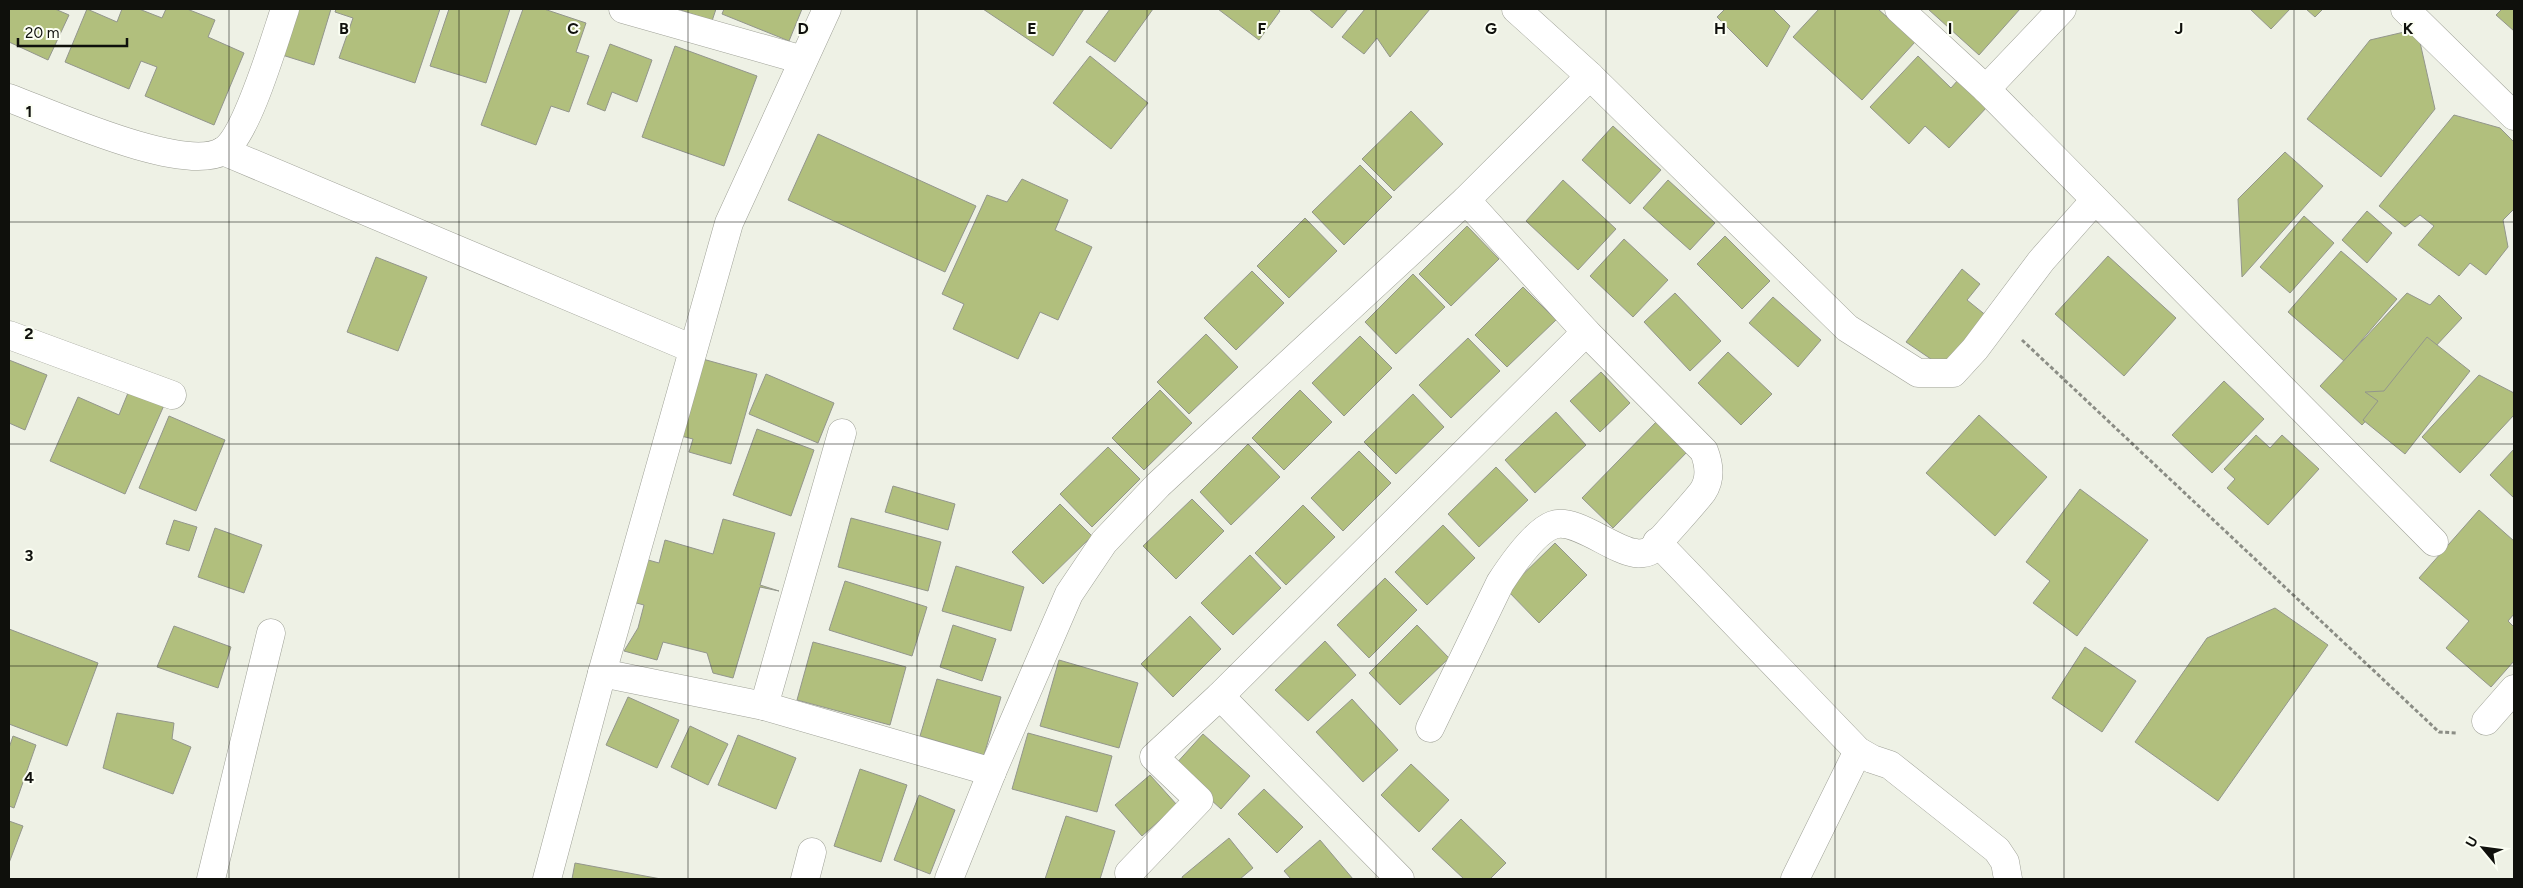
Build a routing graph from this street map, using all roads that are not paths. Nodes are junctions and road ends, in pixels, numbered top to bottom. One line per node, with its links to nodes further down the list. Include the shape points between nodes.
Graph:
1 (285, 9): 13 (street, via 250,108 236,135)
2 (623, 9): 8 (street)
3 (827, 9): 8 (street)
4 (1516, 9): 9 (street)
5 (1899, 9): 10 (street)
6 (2062, 9): 10 (street)
7 (2406, 9): 12 (street)
8 (802, 60): 18 (street, via 729,223)
9 (1590, 76): 14 (street); 15 (street, via 1847,328 1918,373 1953,373 1975,350 2041,261)
10 (1986, 89): 15 (street)
11 (9, 98): 13 (street, via 149,150 201,157)
12 (2514, 116)
13 (223, 151): 18 (street)
14 (1466, 200): 16 (street); 31 (street, via 1158,485 1104,542 1069,594)
15 (2095, 200): 22 (street)
16 (1586, 332): 21 (street, via 1704,451 1708,462 1704,491); 26 (street)
17 (9, 335): 19 (street)
18 (693, 349): 24 (street)
19 (172, 395)
20 (842, 433): 27 (street)
21 (1657, 542): 29 (street, via 1649,551 1636,553 1565,523 1554,524 1545,530 1514,561 1500,583); 30 (street)
22 (2434, 542)
23 (271, 633): 35 (street)
24 (602, 673): 27 (street); 36 (street)
25 (2514, 689): 28 (street)
26 (1220, 696): 33 (street, via 1154,756 1199,800); 34 (street)
27 (764, 706): 31 (street)
28 (2486, 721)
29 (1430, 728)
30 (1858, 750): 39 (street); 40 (street, via 1890,765 1997,850 2005,862)
31 (992, 772): 38 (street)
32 (812, 852): 37 (street)
33 (1129, 873)
34 (1393, 877)
35 (212, 879)
36 (547, 879)
37 (805, 879)
38 (949, 879)
39 (1795, 879)
40 (2008, 879)

